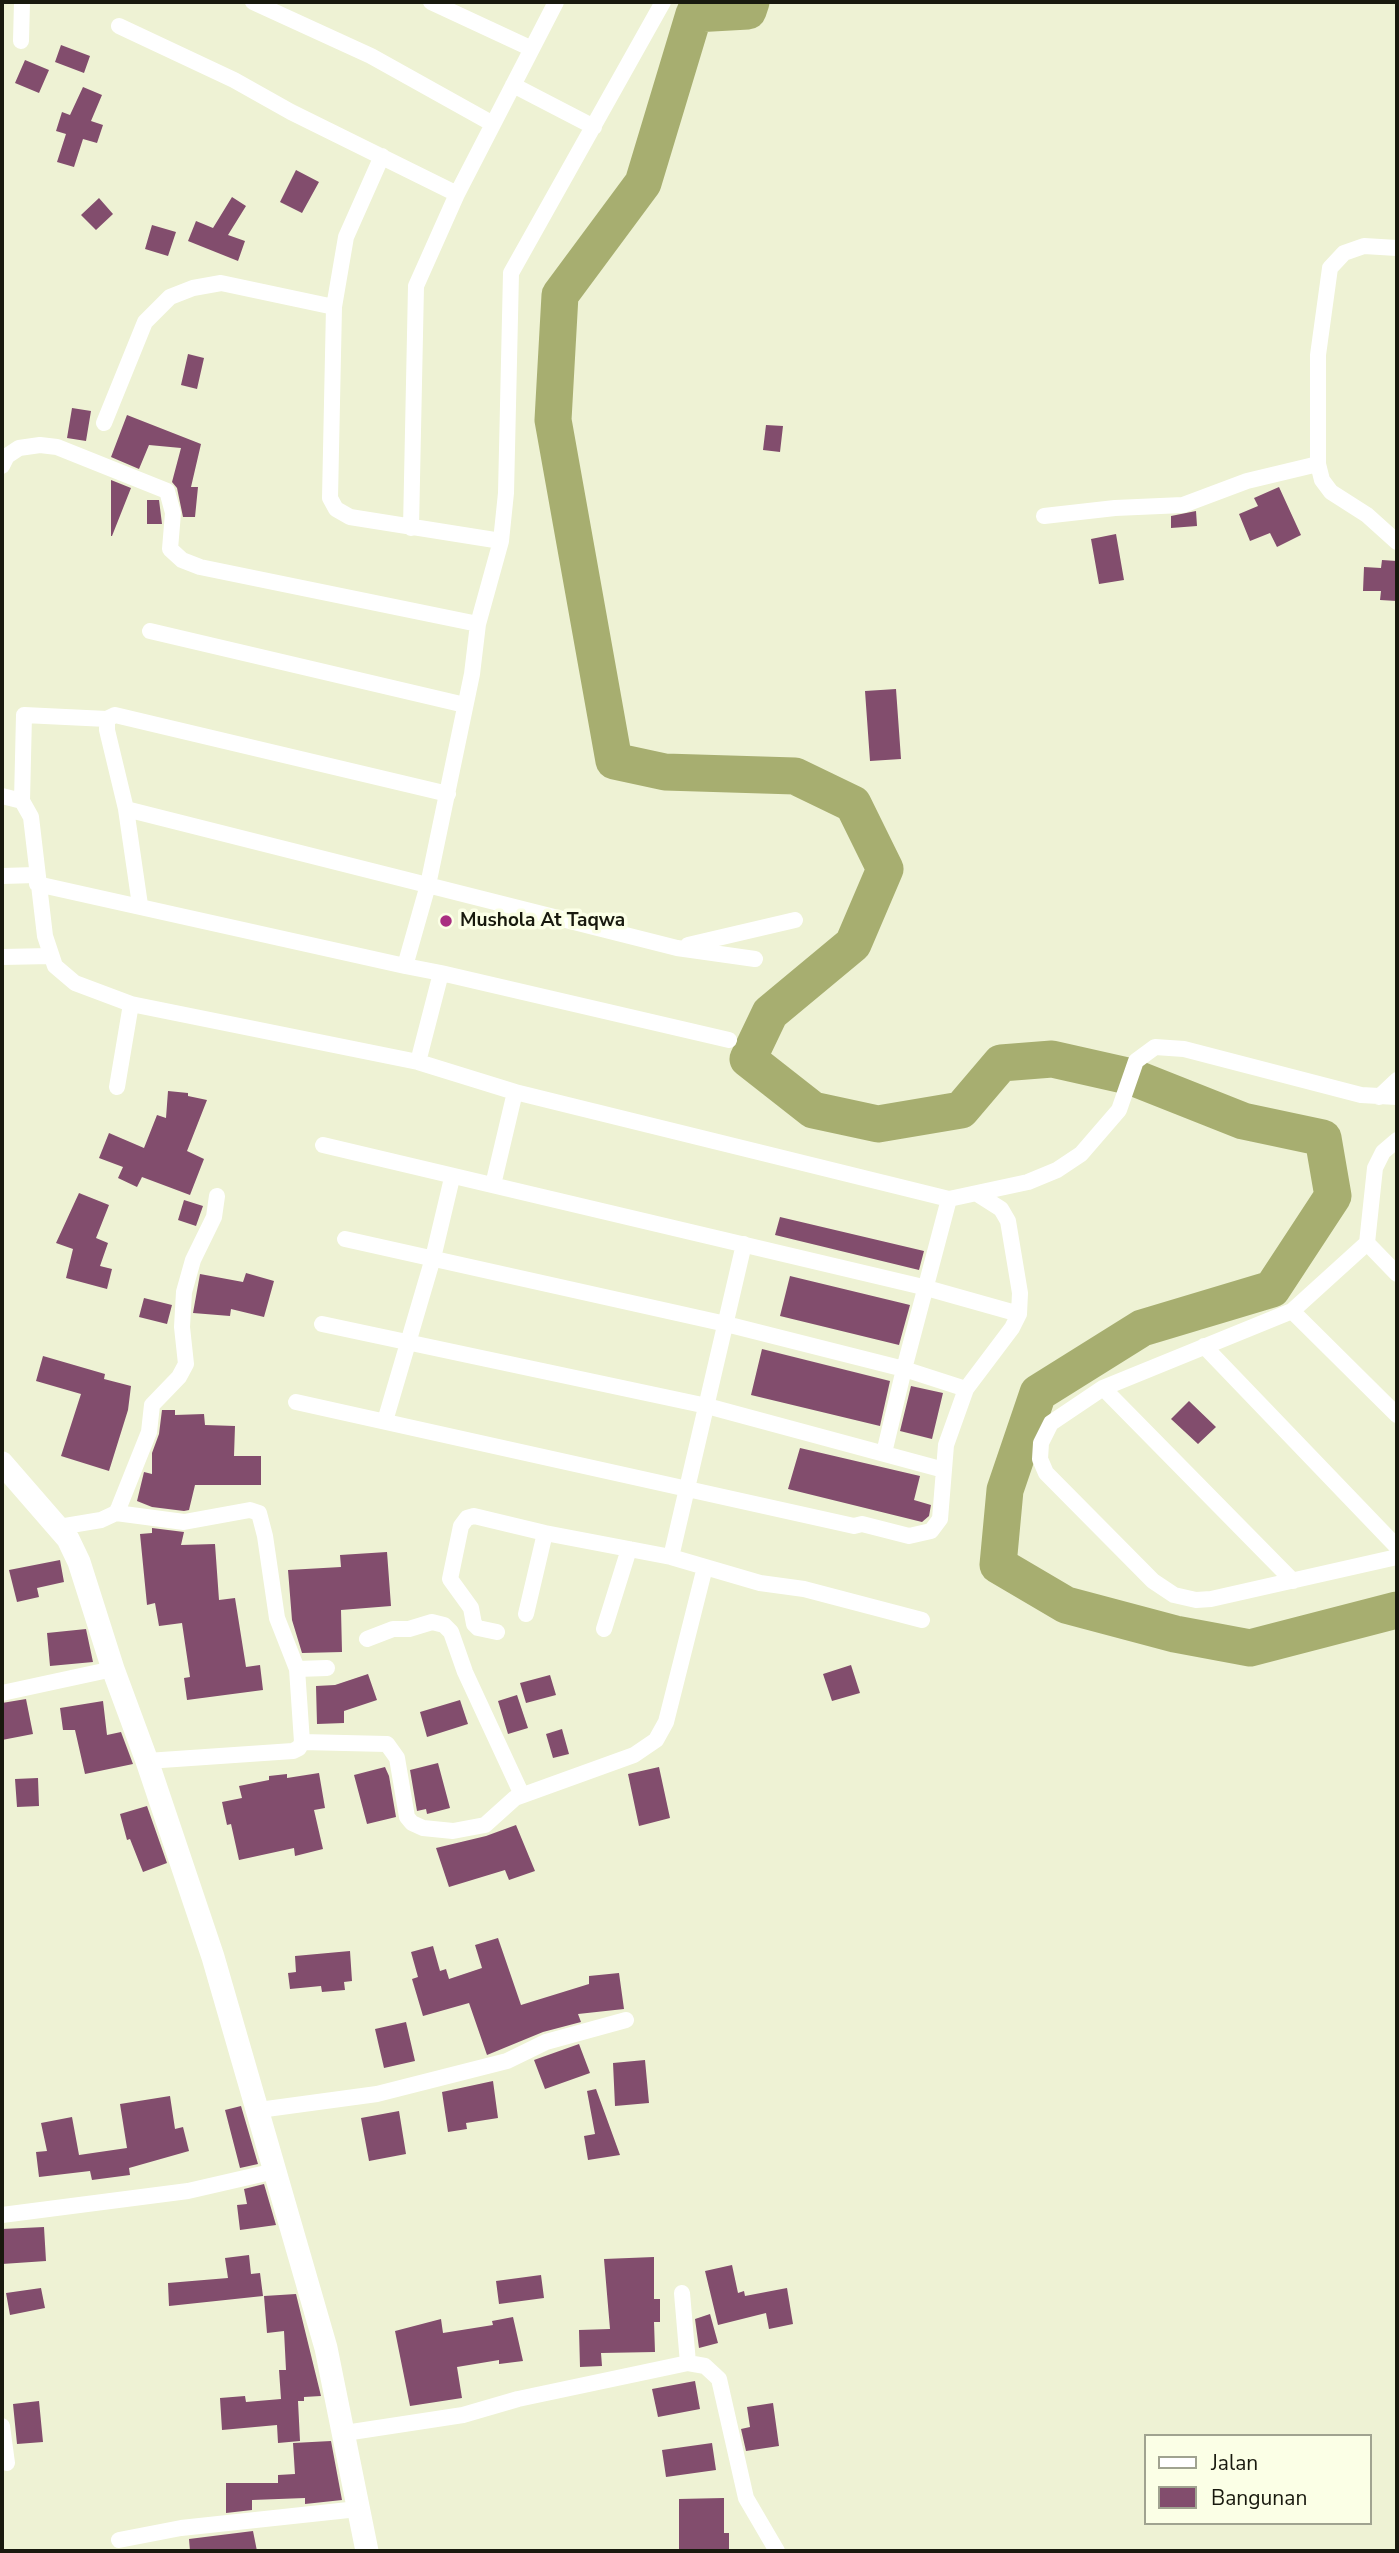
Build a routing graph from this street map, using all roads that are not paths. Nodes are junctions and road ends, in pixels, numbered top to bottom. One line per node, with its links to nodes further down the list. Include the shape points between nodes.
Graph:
1 (22, 2): 7 (street)
2 (253, 2): 10 (street, via 370,56)
3 (431, 2): 8 (street)
4 (556, 2): 8 (street)
5 (663, 2): 11 (street)
6 (119, 26): 12 (street)
7 (21, 41)
8 (530, 48): 9 (street)
9 (513, 85): 10 (street); 11 (street)
10 (493, 124): 13 (street)
11 (594, 127): 21 (street, via 511,273)
12 (382, 156): 13 (street); 15 (street, via 346,236)
13 (457, 194): 20 (street, via 416,286)
14 (1397, 248): 17 (street, via 1364,246 1345,253 1330,268 1318,355)
15 (334, 307): 16 (street, via 221,283 170,298 145,322); 20 (street, via 330,498 336,509 350,517)
16 (104, 423)
17 (1318, 464): 19 (street, via 1247,481 1183,506); 22 (street, via 1331,492)
18 (2, 466): 23 (street, via 19,448 57,447 167,491 173,513 170,549 200,568)
19 (1044, 516)
20 (411, 528): 21 (street)
21 (501, 541): 23 (street)
22 (1397, 542)
23 (478, 624): 25 (street)
24 (150, 631): 25 (street)
25 (465, 705): 27 (street)
26 (107, 719): 27 (street, via 124,715); 29 (street, via 24,715); 30 (street)
27 (448, 794): 33 (street)
28 (2, 796): 29 (street)
29 (22, 801): 32 (street, via 31,817)
30 (126, 809): 33 (street); 34 (street)
31 (2, 876): 32 (street)
32 (37, 880): 34 (street); 37 (street)
33 (428, 885): 36 (street); 40 (street)
34 (141, 905): 40 (street)
35 (795, 920): 36 (street)
36 (677, 948): 39 (street)
37 (51, 956): 38 (street); 42 (street, via 55,966 75,983)
38 (2, 957)
39 (755, 959)
40 (405, 966): 41 (street)
41 (441, 973): 43 (street); 44 (street)
42 (131, 1004): 44 (street); 45 (street)
43 (729, 1040)
44 (418, 1062): 46 (street)
45 (117, 1087)
46 (515, 1092): 51 (street); 54 (street)
47 (1393, 1093): 52 (street, via 1169,1045 1155,1046 1136,1061 1119,1110 1081,1154 1058,1170)
48 (1397, 1140): 56 (street, via 1382,1152 1375,1168)
49 (323, 1146): 50 (street)
50 (452, 1178): 51 (street); 58 (street)
51 (492, 1185): 57 (street)
52 (979, 1195): 54 (street); 62 (street, via 1001,1209 1008,1221)
53 (217, 1196): 78 (street, via 214,1217 193,1260 184,1292 186,1364 152,1405 149,1432)
54 (949, 1199): 60 (street)
55 (345, 1239): 58 (street)
56 (1367, 1243): 59 (street); 61 (street)
57 (744, 1244): 60 (street); 64 (street)
58 (433, 1258): 64 (street); 65 (street)
59 (1397, 1273)
60 (923, 1287): 62 (street); 67 (street)
61 (1292, 1311): 66 (street); 72 (street)
62 (1019, 1314): 69 (street)
63 (322, 1324): 65 (street)
64 (726, 1324): 67 (street); 71 (street)
65 (409, 1345): 71 (street); 73 (street)
66 (1204, 1346): 68 (street); 81 (street)
67 (904, 1369): 69 (street); 74 (street)
68 (1103, 1388): 86 (street); 86 (street, via 1051,1423 1041,1443 1040,1459 1046,1473 1153,1581 1174,1595 1211,1599)
69 (966, 1389): 76 (street, via 946,1446)
70 (296, 1402): 73 (street)
71 (707, 1406): 74 (street); 77 (street)
72 (1397, 1415)
73 (385, 1421): 77 (street)
74 (884, 1452): 76 (street)
75 (2, 1463): 79 (street)
76 (944, 1470): 77 (street, via 940,1518 931,1531 909,1536)
77 (688, 1488): 83 (street)
78 (116, 1513): 79 (street); 94 (street, via 184,1522 250,1510 259,1513 276,1618)
79 (59, 1527): 93 (street, via 79,1562)
80 (545, 1533): 82 (street); 87 (street); 90 (street, via 474,1516 461,1526 450,1579 471,1608 474,1624)
81 (1397, 1547)
82 (629, 1549): 83 (street); 89 (street)
83 (671, 1557): 85 (street)
84 (1397, 1557): 86 (street)
85 (705, 1567): 88 (street); 98 (street, via 666,1722 656,1740 634,1755)
86 (1293, 1581)
87 (526, 1614)
88 (922, 1619)
89 (604, 1629)
90 (497, 1632)
91 (367, 1639): 98 (street, via 432,1622 451,1632)
92 (327, 1668): 94 (street)
93 (113, 1669): 95 (street); 97 (street)
94 (298, 1669): 96 (street)
95 (2, 1693)
96 (302, 1742): 97 (street, via 293,1751); 98 (street, via 387,1744 397,1758 407,1818 423,1828 476,1828)
97 (147, 1761): 100 (street)
98 (522, 1795)
99 (626, 2021): 100 (street, via 546,2042 507,2061 377,2094)
100 (259, 2110): 101 (street)
101 (275, 2171): 102 (street, via 188,2191); 106 (street, via 326,2348)
102 (2, 2215)
103 (682, 2293): 104 (street)
104 (688, 2362): 106 (street, via 463,2415); 111 (street, via 705,2366 719,2379 746,2498)
105 (2, 2426): 107 (street)
106 (345, 2433): 108 (street)
107 (7, 2463)
108 (358, 2509): 109 (street, via 181,2528); 110 (street)
109 (119, 2540)
110 (366, 2551)
111 (777, 2551)

